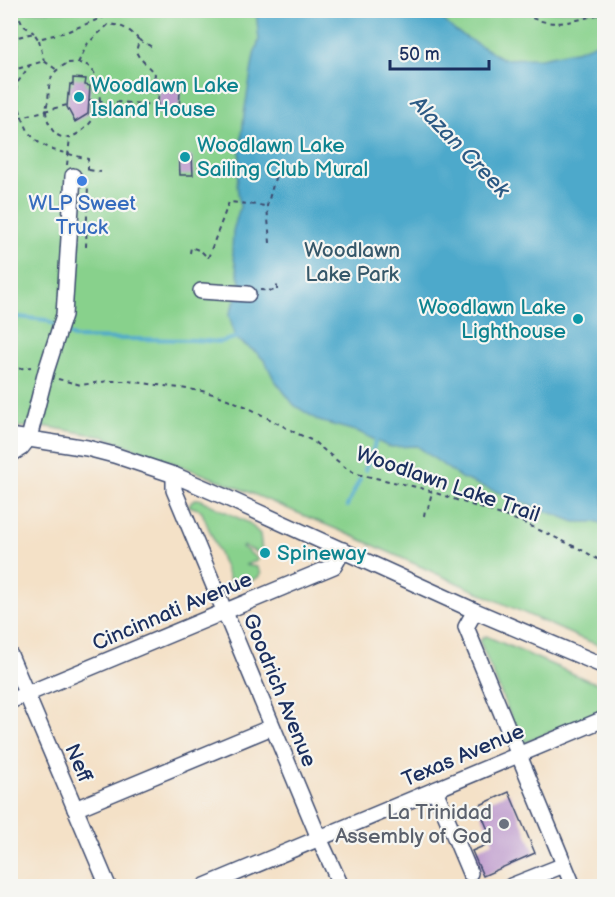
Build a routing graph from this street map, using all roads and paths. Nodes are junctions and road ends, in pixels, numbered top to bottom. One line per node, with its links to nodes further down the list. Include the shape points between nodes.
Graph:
1 (16, 10): 7 (path, via 23,26)
2 (101, 10): 5 (path)
3 (516, 10): 4 (path, via 531,19 556,24)
4 (604, 13)
5 (104, 17): 6 (path); 9 (path)
6 (109, 24): 10 (path, via 132,32); 13 (path, via 88,43)
7 (34, 33): 8 (path); 9 (path)
8 (10, 39)
9 (38, 39): 12 (path)
10 (139, 40): 11 (path); 17 (path, via 136,52)
11 (154, 48)
12 (44, 61): 14 (path); 15 (path)
13 (78, 63): 15 (path, via 68,63); 20 (path, via 87,64 94,71)
14 (30, 65): 16 (path); 18 (path)
15 (57, 70): 23 (path, via 48,88)
16 (10, 72): 18 (path)
17 (163, 89)
18 (16, 91): 24 (path)
19 (89, 100): 20 (path)
20 (100, 101): 22 (path); 26 (path, via 88,127)
21 (67, 105): 23 (path)
22 (158, 105)
23 (46, 110): 24 (path); 26 (path, via 52,131 63,138)
24 (22, 117): 25 (path); 27 (path, via 38,142)
25 (10, 120)
26 (70, 137): 27 (path)
27 (68, 154): 28 (path, via 88,159); 31 (path)
28 (88, 170): 30 (path); 34 (path)
29 (277, 171): 32 (path)
30 (101, 172)
31 (69, 175): 38 (street, via 64,315)
32 (267, 206): 33 (path); 35 (path, via 229,202 208,258 190,247)
33 (270, 243)
34 (86, 247)
35 (190, 253)
36 (201, 291): 37 (street)
37 (248, 294)
38 (47, 368): 39 (path, Woodlawn Lake Trail); 41 (street); 44 (path, Woodlawn Lake Trail, via 56,378 81,385 128,381 220,396 313,441 357,474)
39 (10, 370)
40 (10, 436): 41 (street)
41 (29, 438): 42 (street); 43 (street, via 87,448)
42 (10, 455)
43 (174, 475): 46 (street); 48 (street, Goodrich Avenue, via 174,490)
44 (432, 492): 45 (path); 47 (path, Woodlawn Lake Trail, via 522,522)
45 (424, 516)
46 (343, 550): 48 (street, Cincinnati Avenue, via 334,566); 49 (street)
47 (604, 563)
48 (225, 611): 52 (street, Cincinnati Avenue); 55 (street, Goodrich Avenue)
49 (475, 611): 51 (street); 56 (street, via 466,627)
50 (10, 655): 52 (street, Neff)
51 (604, 666)
52 (27, 694): 53 (street, Cincinnati Avenue); 58 (street, Neff)
53 (10, 701)
54 (604, 719): 56 (street, Texas Avenue)
55 (272, 727): 58 (street); 59 (street, Goodrich Avenue)
56 (518, 754): 57 (street, Texas Avenue); 60 (street)
57 (435, 790): 59 (street, Texas Avenue); 61 (street)
58 (75, 809): 62 (street, Neff)
59 (319, 838): 63 (street, Texas Avenue); 64 (street, Goodrich Avenue)
60 (564, 865): 65 (street); 66 (street)
61 (470, 873)
62 (108, 886)
63 (205, 886)
64 (340, 886)
65 (511, 886)
66 (573, 886)

